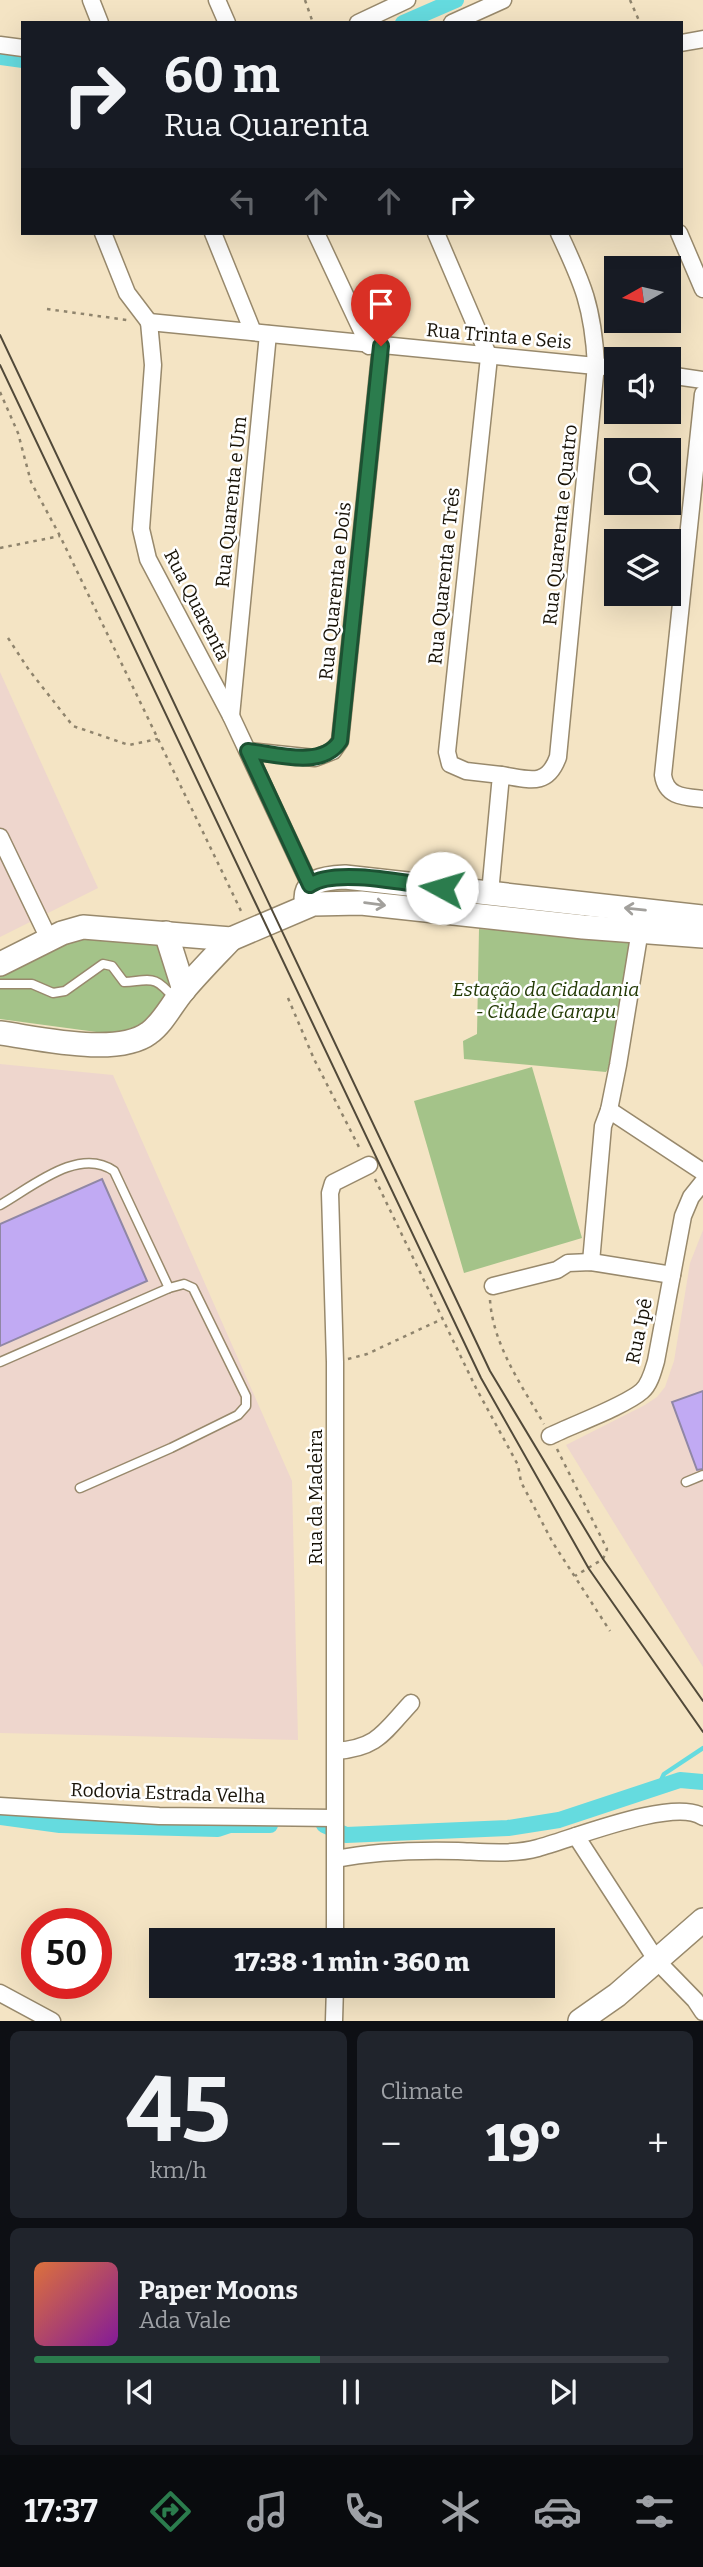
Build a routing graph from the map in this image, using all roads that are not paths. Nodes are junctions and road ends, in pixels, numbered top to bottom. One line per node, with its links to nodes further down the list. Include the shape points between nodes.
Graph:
1 (91, 0): 5 (street)
2 (217, 0): 6 (street)
3 (503, 0): 8 (street)
4 (399, 2): 7 (street)
5 (99, 21)
6 (226, 21)
7 (362, 21)
8 (456, 21)
9 (703, 39): 10 (street)
10 (683, 43)
11 (0, 45): 12 (street)
12 (21, 48)
13 (104, 235): 20 (street, via 127,293)
14 (214, 235): 21 (street)
15 (317, 235): 22 (street)
16 (437, 235): 23 (street, Rua Quarenta e Três)
17 (560, 235): 24 (street, Rua Quarenta e Quatro, via 590,307)
18 (679, 235): 19 (street)
19 (703, 289)
20 (149, 322): 21 (street, Rua Trinta e Seis); 29 (street, Rua Quarenta, via 153,365 141,520 144,544)
21 (260, 333): 22 (street, Rua Trinta e Seis); 29 (street, Rua Quarenta e Um)
22 (375, 346): 23 (street, Rua Trinta e Seis); 30 (street, Rua Quarenta e Dois, via 340,741 333,751 315,758)
23 (489, 357): 24 (street, Rua Trinta e Seis); 31 (street, Rua Quarenta e Três, via 447,752 457,769)
24 (596, 365): 25 (street, Rua Trinta e Seis); 31 (street, Rua Quarenta e Quatro, via 558,757 547,777 534,780)
25 (604, 366)
26 (681, 377): 27 (street)
27 (703, 380)
28 (703, 394): 32 (street, via 663,775 669,791)
29 (231, 716): 30 (street, Rua Quarenta)
30 (248, 751): 35 (street, Rua Quarenta)
31 (501, 775): 34 (street)
32 (703, 799)
33 (0, 837): 43 (street)
34 (490, 893): 35 (main road, via 345,877 317,880); 36 (main road)
35 (309, 895): 38 (main road, one-way to 38); 41 (main road)
36 (529, 897): 37 (main road, one-way to 36); 38 (main road)
37 (703, 917)
38 (527, 921): 39 (main road)
39 (640, 930): 42 (main road); 48 (street)
40 (166, 933): 41 (main road); 43 (main road, via 83,928); 46 (main road)
41 (241, 935): 46 (main road)
42 (703, 936)
43 (49, 939): 44 (main road)
44 (0, 964)
45 (0, 984): 46 (lane, via 65,991 103,964 111,966 124,982 149,978)
46 (180, 995): 47 (main road, via 151,1032 137,1040 90,1044)
47 (0, 1033)
48 (609, 1110): 50 (street); 53 (street, via 603,1126)
49 (369, 1165): 63 (street, Rua da Madeira, via 330,1188)
50 (703, 1172)
51 (703, 1182): 54 (street, Rua Ipê, via 683,1216)
52 (0, 1205): 56 (lane, via 80,1162 103,1163 114,1171)
53 (591, 1262): 54 (street); 55 (street, via 568,1263)
54 (672, 1275): 58 (street, Rua Ipê, via 656,1361 642,1391)
55 (493, 1286)
56 (169, 1288): 57 (lane); 61 (lane, via 184,1284 193,1288 246,1396 246,1406 238,1415)
57 (0, 1363)
58 (550, 1436)
59 (703, 1475): 60 (lane)
60 (686, 1482)
61 (80, 1488)
62 (411, 1703): 63 (street, via 368,1746)
63 (336, 1751): 66 (street, Rua da Madeira)
64 (0, 1806): 66 (street, Rodovia Estrada Velha)
65 (703, 1817): 67 (street, via 675,1811)
66 (334, 1820): 68 (street, Rua da Madeira)
67 (576, 1836): 68 (street, via 534,1849 492,1853); 71 (street)
68 (335, 1855): 70 (street, Rua da Madeira)
69 (703, 1920): 71 (main road)
70 (335, 1928)
71 (657, 1961): 72 (street); 78 (main road)
72 (697, 1991): 75 (street)
73 (0, 1993): 76 (street)
74 (335, 1998): 77 (street)
75 (703, 2012)
76 (46, 2020)
77 (334, 2021)
78 (580, 2021)

